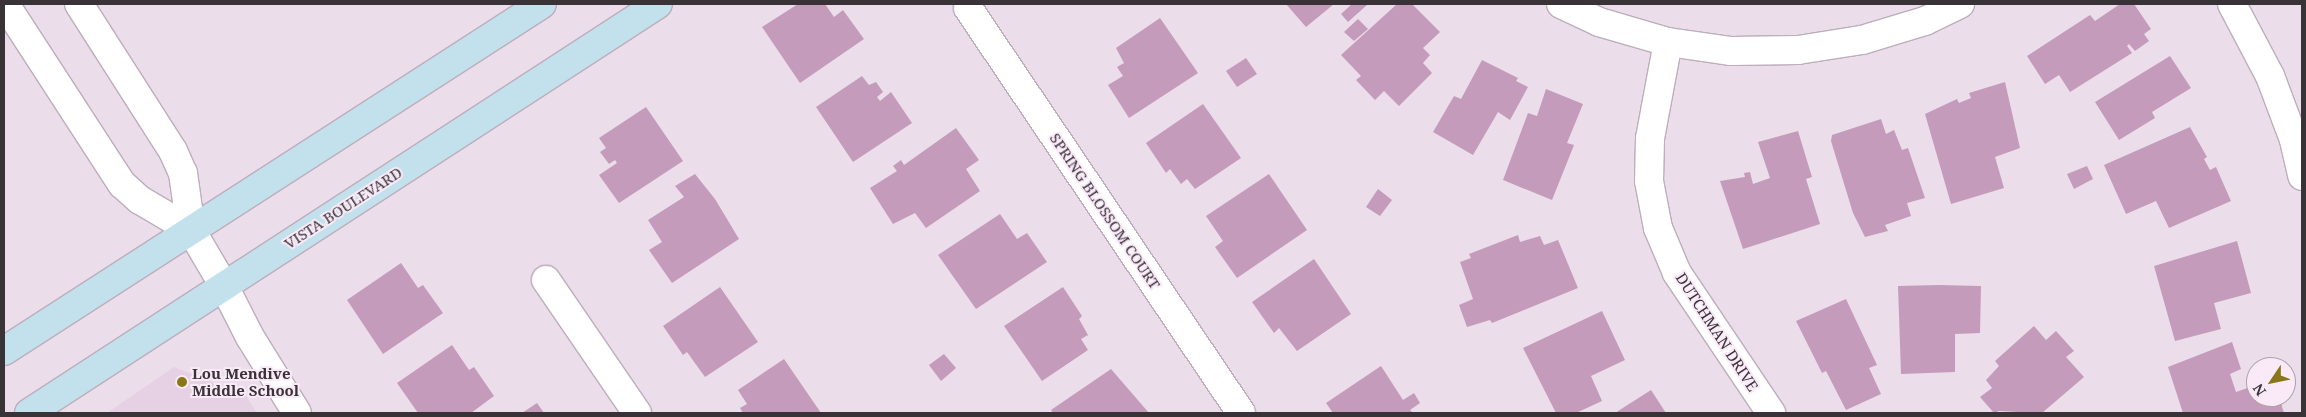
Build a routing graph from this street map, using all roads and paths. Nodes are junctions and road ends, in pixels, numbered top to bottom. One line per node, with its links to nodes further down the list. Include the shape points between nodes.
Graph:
1 (5, 4): 11 (street, via 122,184 140,200)
2 (79, 4): 11 (street, via 173,151 183,173)
3 (542, 4): 11 (main road)
4 (658, 4): 13 (main road, VISTA BOULEVARD)
5 (1561, 4): 9 (street, via 1599,22)
6 (1960, 4): 9 (street, via 1925,21 1862,40 1798,50 1731,51)
7 (2232, 4): 10 (street, via 2270,76 2294,140)
8 (968, 8): 18 (street, SPRING BLOSSOM COURT)
9 (1668, 42): 19 (street, DUTCHMAN DRIVE, via 1650,138 1650,181 1658,228 1677,273)
10 (2302, 176)
11 (191, 230): 13 (street); 14 (main road)
12 (546, 280): 17 (street)
13 (224, 286): 15 (main road, VISTA BOULEVARD); 16 (street, via 250,338)
14 (4, 351)
15 (29, 413)
16 (297, 413)
17 (637, 413)
18 (1241, 413)
19 (1771, 413)

